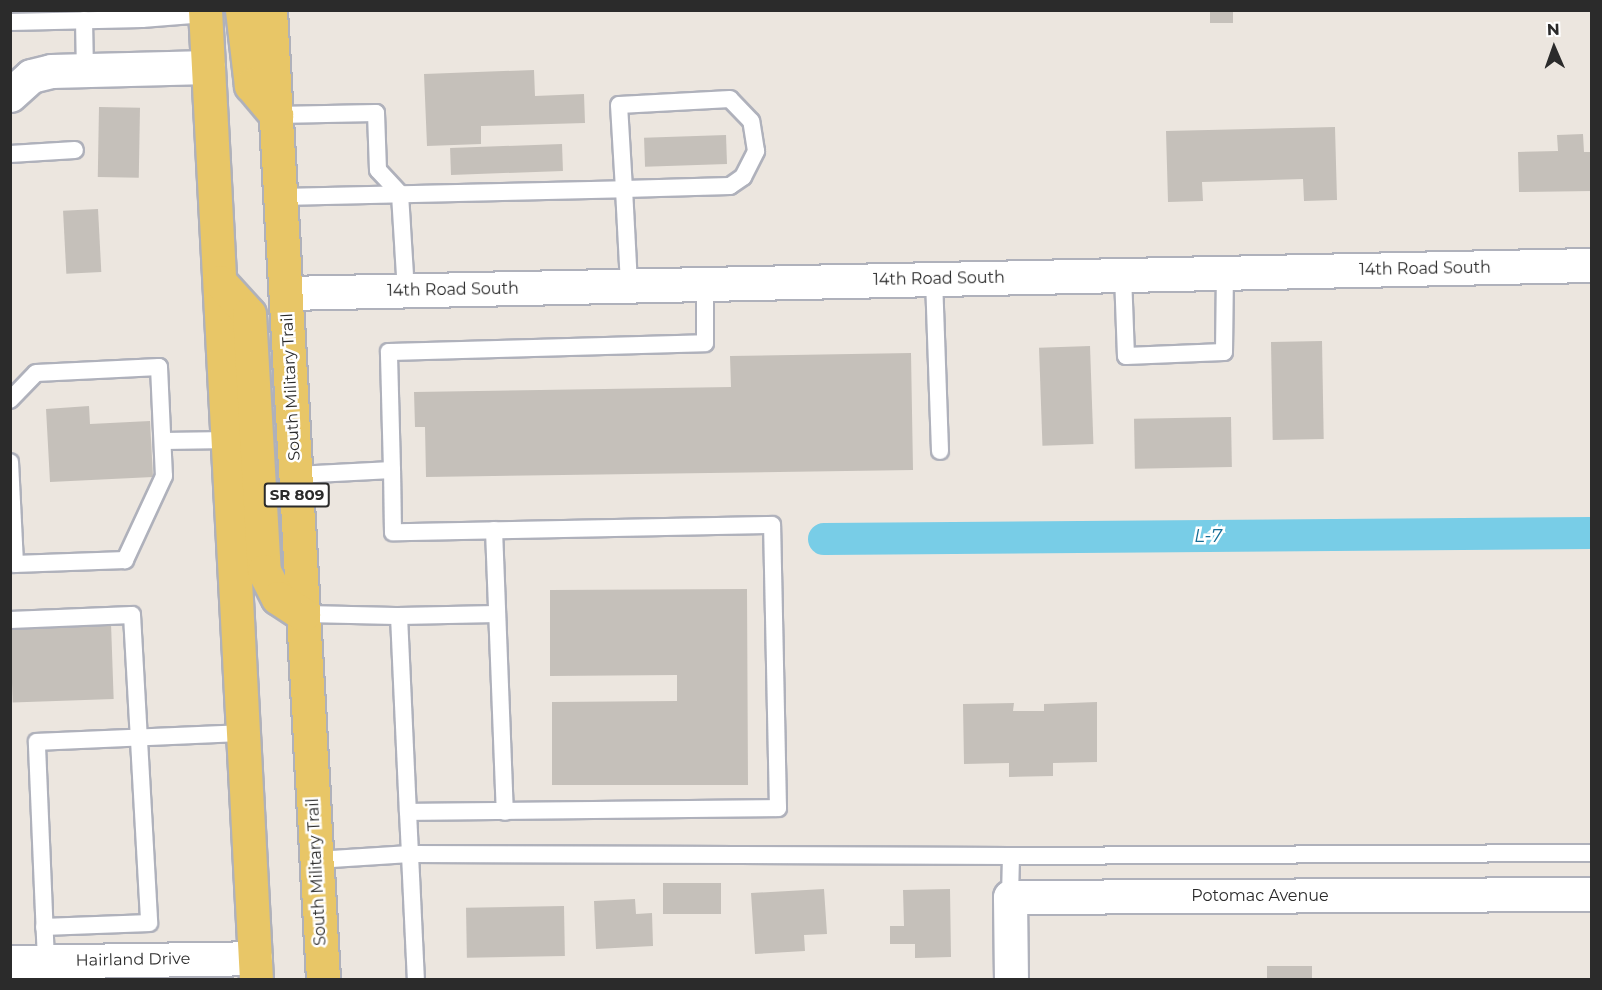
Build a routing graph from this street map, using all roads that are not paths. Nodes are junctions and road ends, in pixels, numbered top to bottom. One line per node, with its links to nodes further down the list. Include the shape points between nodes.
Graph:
1 (242, 10): 10 (main road, via 251,85)
2 (270, 10): 10 (main road, South Military Trail / SR 809)
3 (205, 12): 4 (lane); 7 (main road)
4 (141, 15): 5 (lane)
5 (84, 20): 6 (lane); 8 (lane)
6 (10, 22)
7 (208, 67): 8 (street); 20 (main road)
8 (86, 70): 9 (street, via 31,76)
9 (10, 94)
10 (276, 115): 14 (lane, via 376,113 378,170); 15 (main road, South Military Trail / SR 809)
11 (75, 150): 12 (lane)
12 (10, 154)
13 (624, 189): 13 (lane, via 618,105 730,99 742,109 756,135 751,165 730,186); 14 (lane); 22 (lane)
14 (400, 194): 15 (lane); 23 (lane)
15 (281, 197): 24 (main road, South Military Trail / SR 809)
16 (1592, 265): 17 (street, 14th Road South)
17 (1225, 273): 18 (street, 14th Road South); 18 (lane, via 1224,352 1126,356)
18 (1123, 275): 19 (street, 14th Road South)
19 (934, 279): 21 (street, 14th Road South); 28 (lane)
20 (220, 282): 26 (main road); 33 (main road, via 249,314 264,571 278,598)
21 (705, 284): 22 (street, 14th Road South); 30 (lane, via 705,343 389,352)
22 (629, 286): 23 (street, 14th Road South)
23 (406, 291): 24 (street, 14th Road South)
24 (286, 293): 31 (main road, South Military Trail / SR 809)
25 (10, 400): 27 (lane, via 36,373 159,367)
26 (229, 440): 27 (lane); 37 (main road)
27 (163, 441): 29 (lane, via 164,476 125,560 15,564)
28 (940, 451)
29 (10, 462)
30 (392, 470): 31 (lane); 32 (lane, via 393,532)
31 (296, 475): 33 (main road, South Military Trail / SR 809)
32 (494, 530): 34 (lane); 40 (lane, via 772,525 778,808)
33 (303, 614): 35 (lane); 44 (main road, South Military Trail / SR 809)
34 (497, 614): 35 (lane); 40 (lane)
35 (399, 616): 39 (lane)
36 (10, 620): 38 (lane, via 132,615)
37 (244, 733): 38 (lane); 50 (main road)
38 (140, 737): 47 (lane, via 37,742); 47 (lane, via 149,923)
39 (408, 812): 40 (lane); 42 (lane)
40 (504, 812)
41 (1592, 853): 43 (lane)
42 (410, 854): 43 (lane); 44 (lane); 53 (lane)
43 (1011, 856): 46 (lane)
44 (316, 860): 52 (main road, South Military Trail / SR 809)
45 (1592, 894): 46 (street, Potomac Avenue)
46 (1010, 897): 54 (street)
47 (44, 927): 49 (lane)
48 (10, 962): 49 (street, Hairland Drive)
49 (46, 962): 50 (street, Hairland Drive)
50 (255, 969): 51 (main road)
51 (281, 980)
52 (323, 980)
53 (416, 980)
54 (1011, 980)

